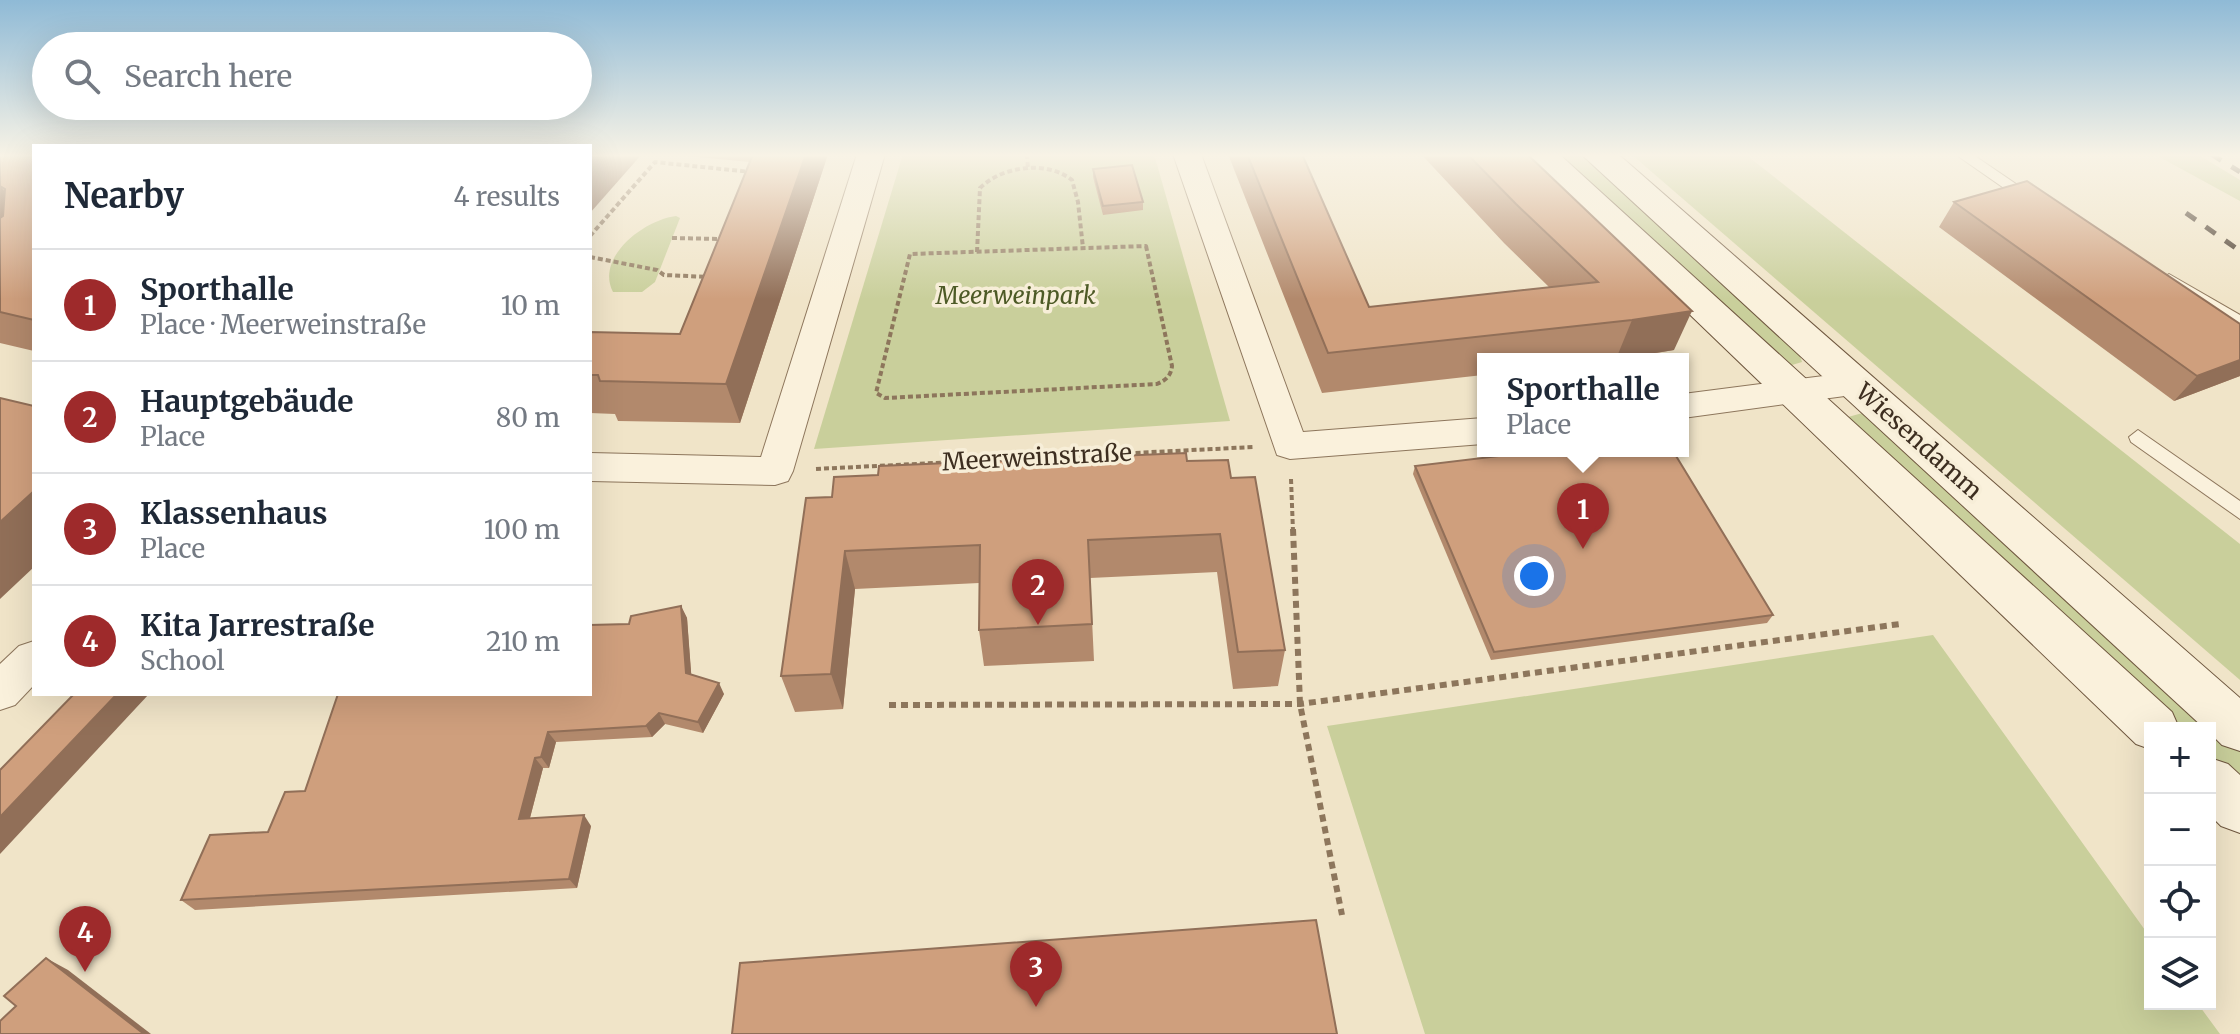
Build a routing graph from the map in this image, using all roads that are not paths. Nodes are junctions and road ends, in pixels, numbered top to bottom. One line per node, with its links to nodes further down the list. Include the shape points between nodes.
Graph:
1 (856, 202): 14 (street, via 775,471)
2 (1204, 202): 12 (street, via 1290,446)
3 (1592, 202): 10 (street, Wiesendamm)
4 (1652, 202): 9 (street, Wiesendamm)
5 (2036, 202): 6 (lane)
6 (2048, 210)
7 (2153, 271): 8 (lane)
8 (2240, 323)
9 (1855, 384): 10 (street); 19 (street, Wiesendamm)
10 (1793, 391): 11 (street); 18 (street, Wiesendamm)
11 (1689, 405)
12 (1477, 431)
13 (2138, 437): 15 (lane)
14 (592, 467)
15 (2240, 511)
16 (32, 660): 17 (street)
17 (0, 692)
18 (2148, 722)
19 (2240, 729)
20 (2216, 787): 21 (street)
21 (2240, 809)

